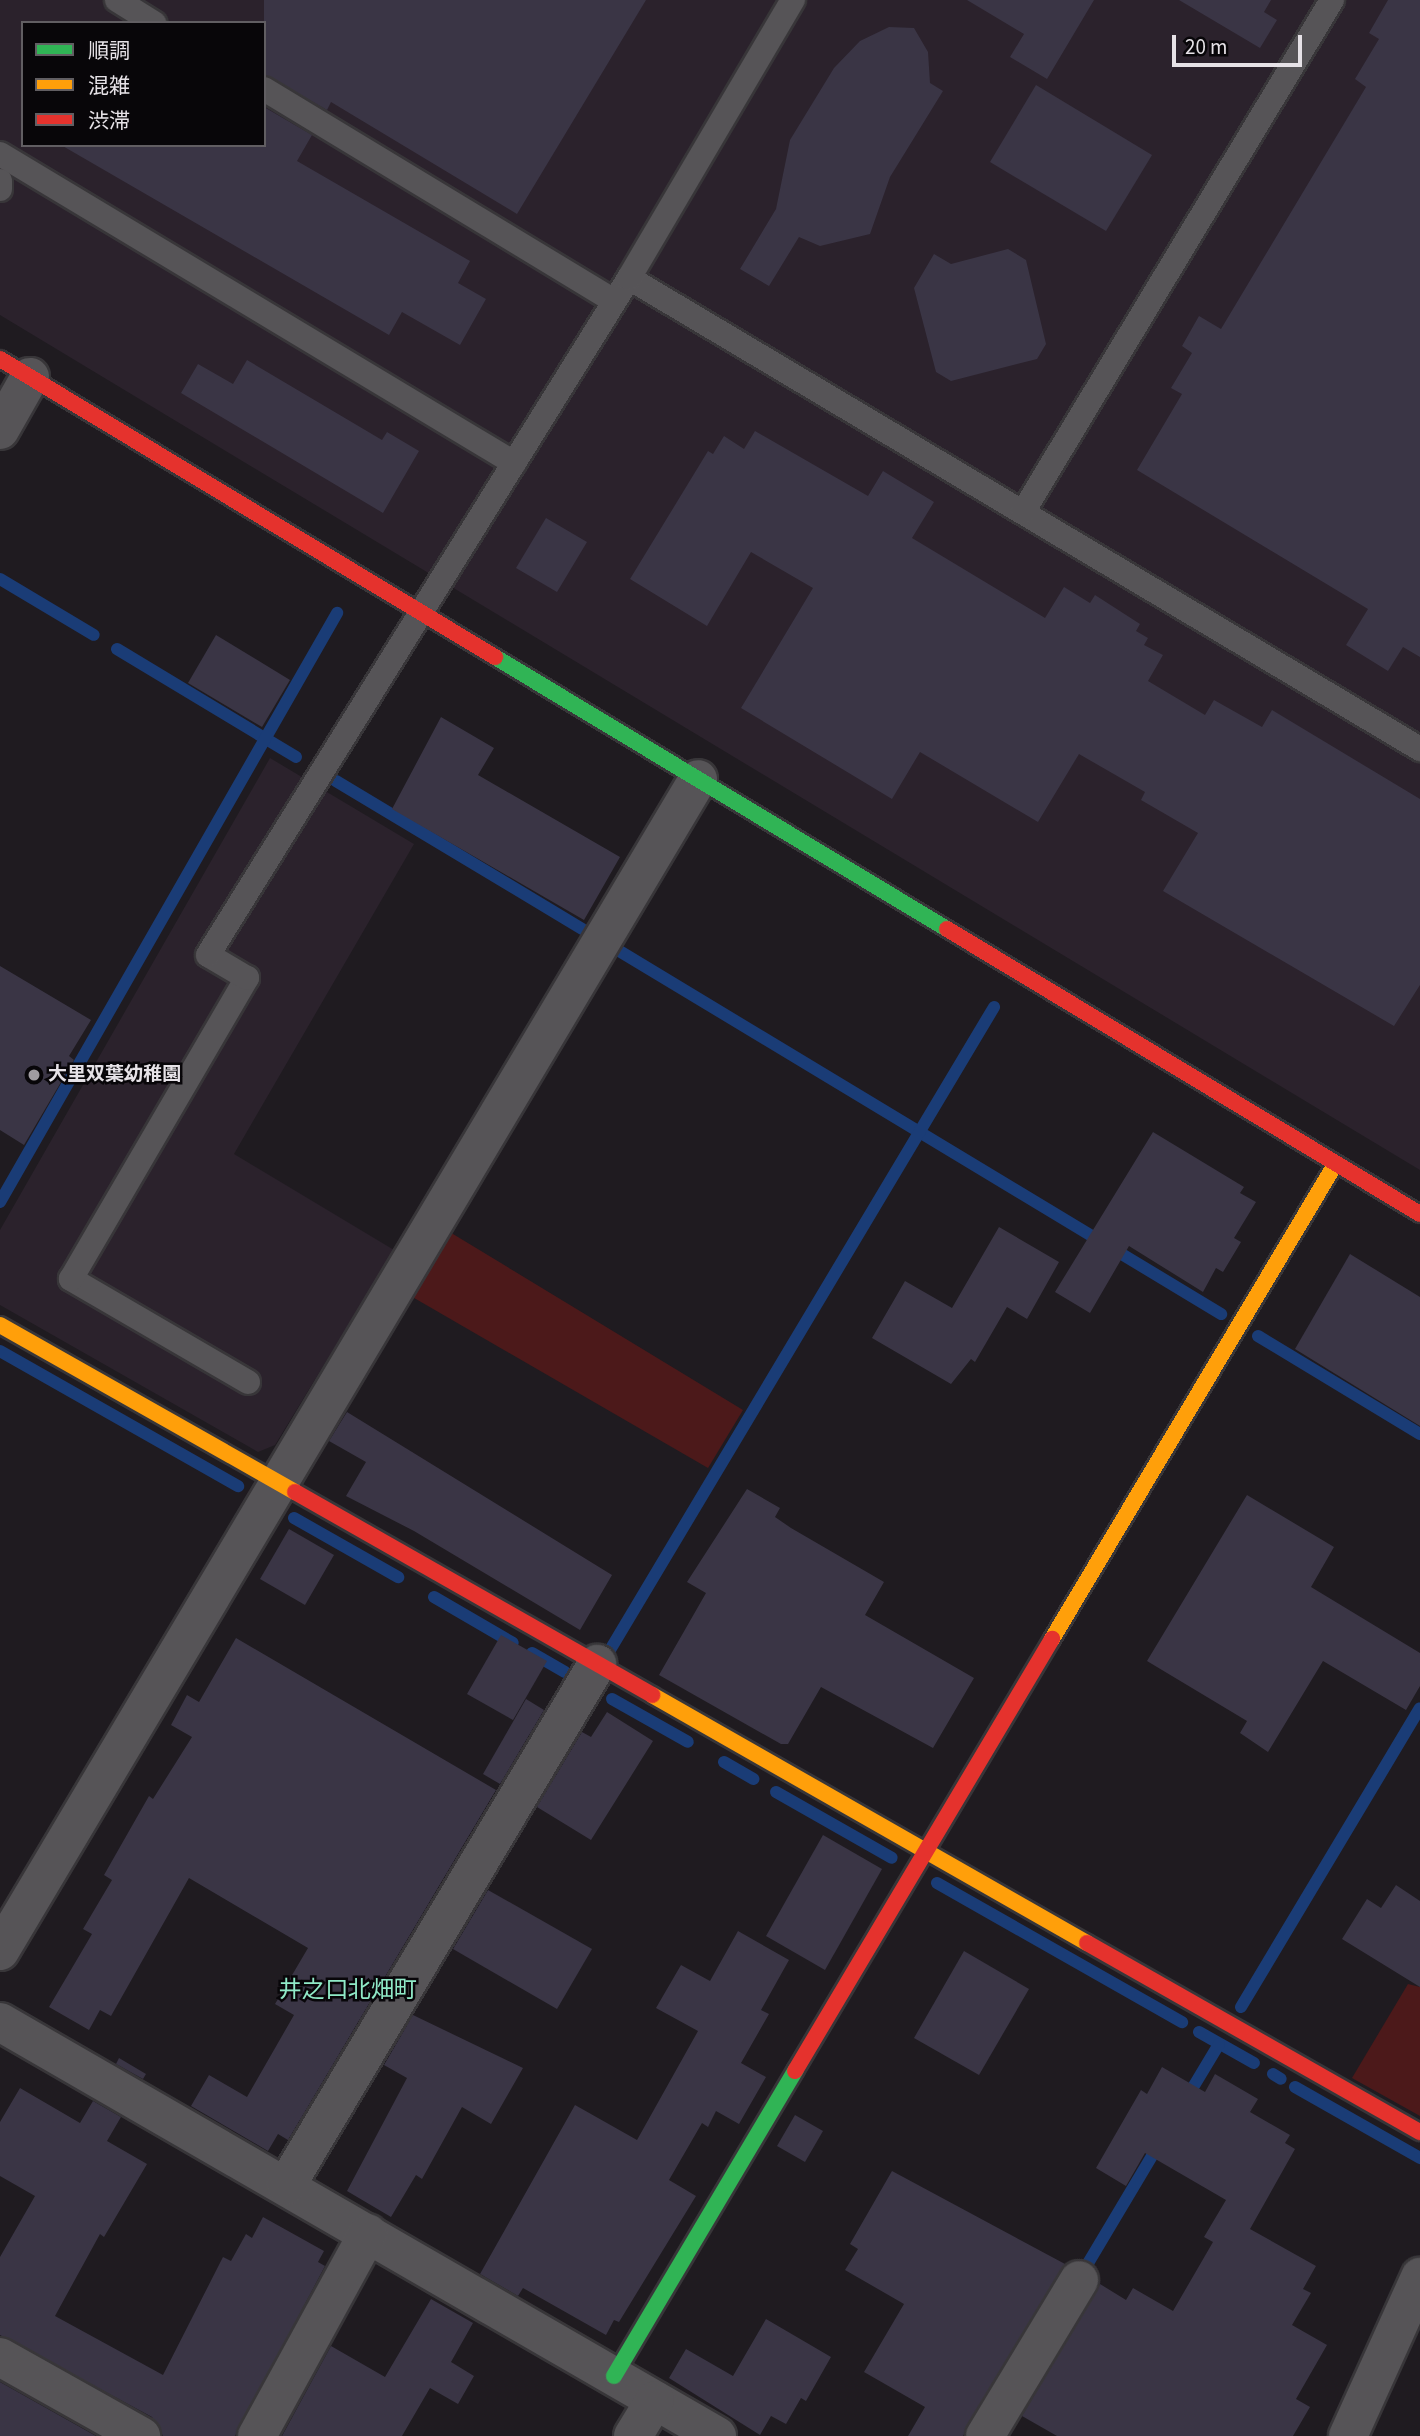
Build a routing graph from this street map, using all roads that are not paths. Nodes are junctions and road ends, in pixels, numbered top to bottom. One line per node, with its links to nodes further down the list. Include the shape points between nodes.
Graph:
1 (117, 0): 4 (lane)
2 (793, 0): 9 (lane)
3 (1332, 0): 14 (lane)
4 (152, 21)
5 (266, 90): 10 (lane)
6 (0, 154): 13 (lane)
7 (0, 181): 8 (lane)
8 (0, 188)
9 (629, 278): 10 (lane); 14 (lane)
10 (614, 301): 13 (lane)
11 (15, 368): 12 (street); 15 (street)
12 (0, 430)
13 (514, 463): 15 (lane)
14 (1023, 512): 16 (lane)
15 (422, 613): 17 (street); 21 (lane, via 208,955 247,978 71,1279)
16 (1420, 749)
17 (698, 779): 18 (street); 22 (street)
18 (1336, 1163): 19 (street); 24 (street)
19 (1420, 1214)
20 (0, 1325): 22 (street)
21 (248, 1382)
22 (279, 1484): 23 (street); 25 (street)
23 (597, 1664): 24 (street); 28 (street)
24 (926, 1851): 27 (street); 33 (street)
25 (0, 1951)
26 (0, 2022): 28 (street)
27 (1420, 2132)
28 (286, 2186): 29 (street)
29 (368, 2233): 33 (street); 36 (street)
30 (1420, 2277): 40 (street)
31 (1079, 2280): 39 (street)
32 (0, 2357): 35 (street)
33 (614, 2376): 34 (street)
34 (655, 2400): 37 (street); 38 (street)
35 (141, 2436)
36 (257, 2436)
37 (633, 2436)
38 (717, 2436)
39 (985, 2436)
40 (1348, 2436)

